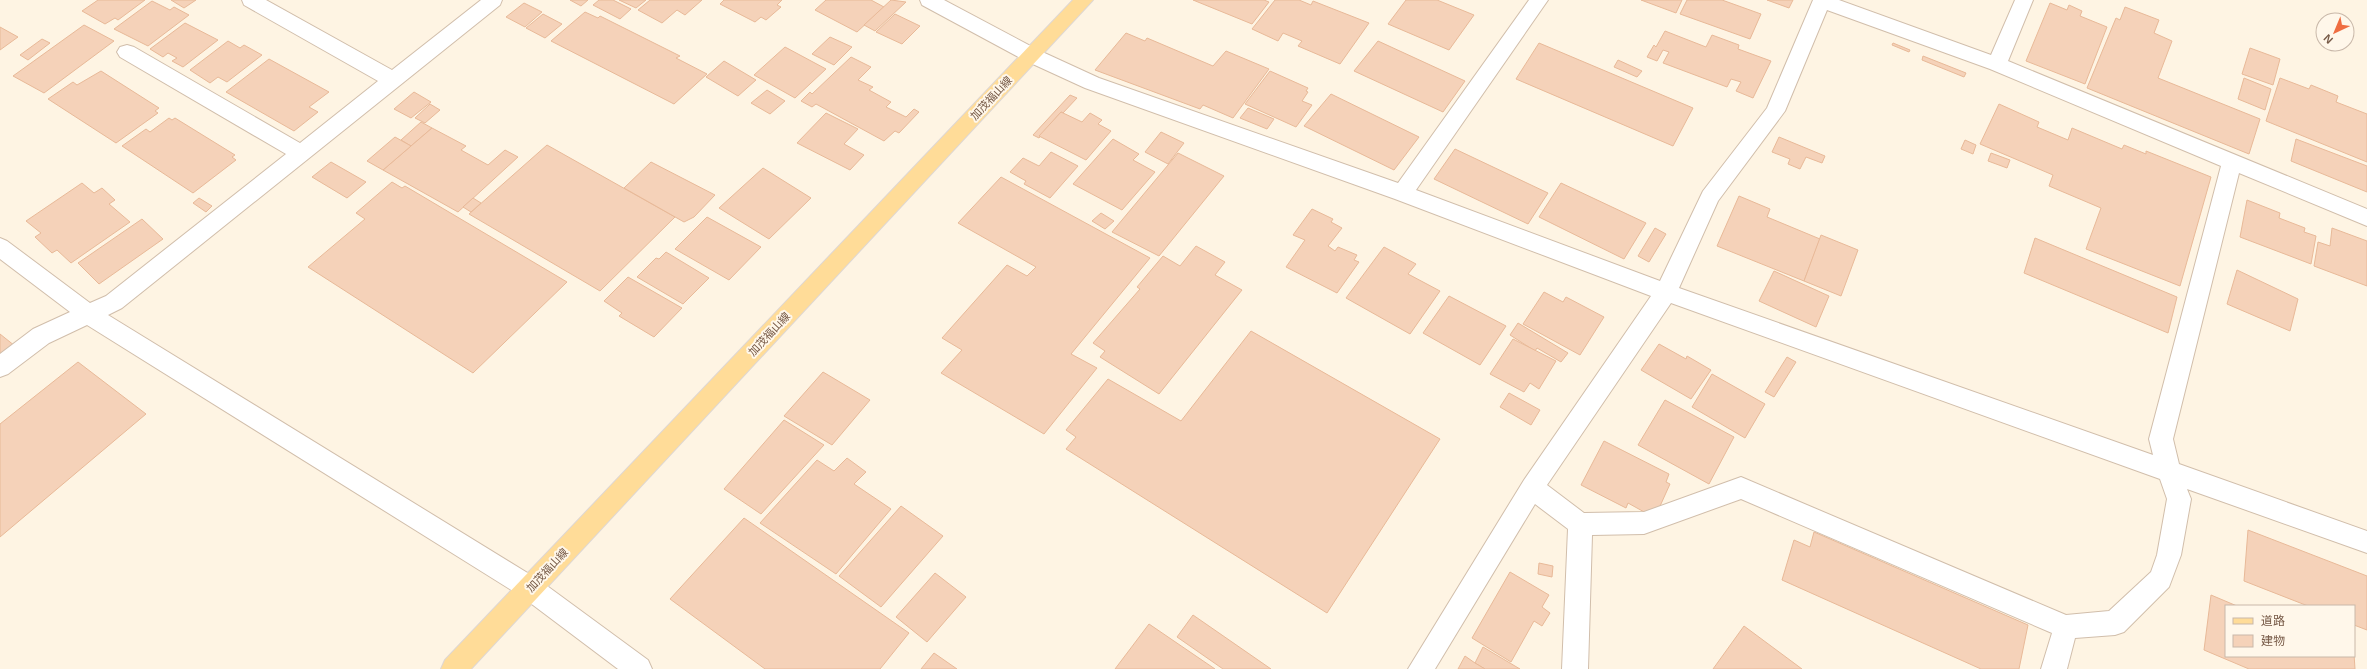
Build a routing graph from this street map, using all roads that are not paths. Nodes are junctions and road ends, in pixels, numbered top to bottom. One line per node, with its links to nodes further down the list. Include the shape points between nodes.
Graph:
1 (251, 0): 11 (street)
2 (493, 0): 11 (street)
3 (929, 0): 9 (street)
4 (1084, 0): 9 (main road, 加茂福山線)
5 (1539, 0): 14 (street)
6 (2024, 0): 10 (street)
7 (1822, 1): 10 (street); 17 (street, via 1775,111 1710,197)
8 (127, 52): 12 (street)
9 (1031, 55): 14 (street, via 1092,83); 24 (main road, 加茂福山線)
10 (1997, 64): 13 (street)
11 (393, 80): 12 (street)
12 (301, 153): 18 (street, via 114,302)
13 (2232, 163): 15 (street); 20 (street, via 2161,439)
14 (1402, 193): 17 (street)
15 (2367, 218)
16 (0, 247): 18 (street)
17 (1666, 292): 20 (street); 21 (street)
18 (88, 314): 19 (street, via 41,336); 24 (street)
19 (0, 367)
20 (2169, 470): 23 (street); 25 (street, via 2179,499 2169,555 2160,579 2115,623)
21 (1532, 488): 22 (street); 28 (street)
22 (1580, 524): 25 (street, via 1644,523 1741,488); 29 (street)
23 (2367, 542)
24 (530, 588): 26 (main road, 加茂福山線); 27 (street)
25 (2066, 627): 30 (street)
26 (454, 669)
27 (639, 669)
28 (1421, 669)
29 (1575, 669)
30 (2054, 669)

